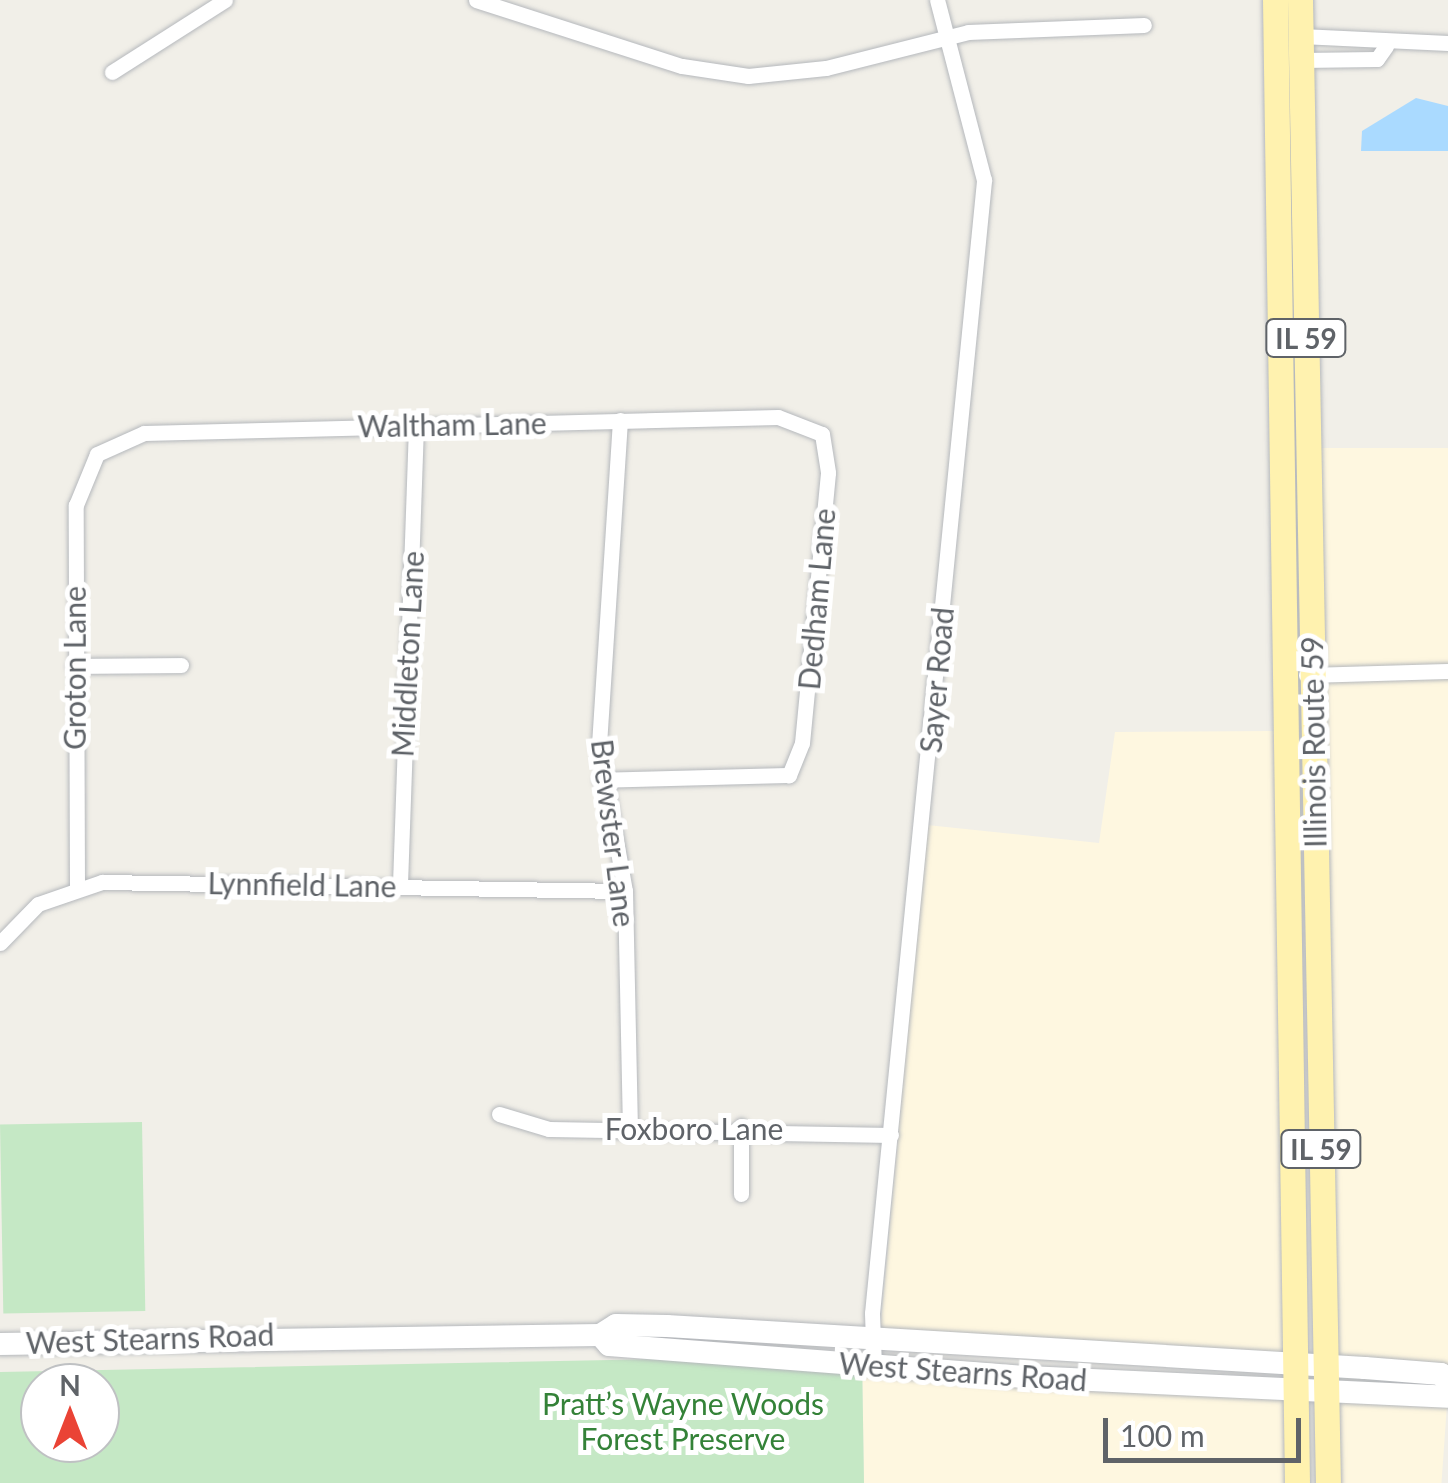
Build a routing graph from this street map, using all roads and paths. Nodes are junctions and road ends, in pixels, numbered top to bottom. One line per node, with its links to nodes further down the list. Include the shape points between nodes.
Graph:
1 (225, 0): 11 (street)
2 (476, 0): 7 (street, via 726,74 793,74)
3 (936, 0): 7 (street, Sayer Road)
4 (1276, 0): 19 (main road, Illinois Route 59 / IL 59)
5 (1300, 0): 10 (main road, Illinois Route 59 / IL 59)
6 (1144, 24): 7 (street)
7 (946, 37): 28 (street, Sayer Road, via 984,180)
8 (1448, 44): 9 (street)
9 (1386, 46): 10 (street, via 1377,36); 10 (street, via 1377,59)
10 (1301, 48): 19 (main road, Illinois Route 59 / IL 59)
11 (112, 72)
12 (620, 420): 13 (street, Waltham Lane); 14 (street, Waltham Lane, via 778,417); 20 (street, Brewster Lane)
13 (416, 425): 15 (street, Waltham Lane, via 155,430); 21 (street, Middleton Lane)
14 (810, 428): 20 (street, Dedham Lane, via 822,434 828,473 802,743 789,776)
15 (96, 454): 17 (street, Groton Lane, via 76,505)
16 (181, 665): 17 (street)
17 (74, 666): 22 (street, Groton Lane)
18 (1448, 671): 19 (street)
19 (1299, 675): 33 (main road, Illinois Route 59 / IL 59); 35 (main road, Illinois Route 59 / IL 59)
20 (601, 780): 23 (street, Brewster Lane)
21 (400, 884): 22 (street, Lynnfield Lane); 23 (street, Lynnfield Lane, via 463,894)
22 (77, 886): 24 (street, Lynnfield Lane, via 38,904)
23 (625, 891): 27 (street, Brewster Lane)
24 (0, 943)
25 (500, 1114): 27 (street, Foxboro Lane, via 537,1128)
26 (742, 1126): 27 (street, Foxboro Lane); 28 (street, Foxboro Lane); 29 (street)
27 (630, 1128)
28 (891, 1134): 31 (street, Sayer Road)
29 (741, 1194)
30 (600, 1335): 31 (main road, West Stearns Road, via 616,1325); 32 (main road, West Stearns Road); 34 (main road, West Stearns Road, via 610,1345)
31 (872, 1338): 33 (main road, West Stearns Road); 34 (street, Sayer Road)
32 (0, 1344)
33 (1294, 1364): 35 (main road, West Stearns Road); 37 (main road, Illinois Route 59 / IL 59)
34 (874, 1366): 37 (main road, West Stearns Road)
35 (1326, 1366): 36 (main road, West Stearns Road, via 1441,1374); 38 (main road, Illinois Route 59 / IL 59)
36 (1448, 1383)
37 (1295, 1394): 38 (main road, West Stearns Road); 40 (main road, Illinois Route 59 / IL 59)
38 (1326, 1397): 39 (main road, West Stearns Road); 41 (main road, Illinois Route 59 / IL 59)
39 (1448, 1398)
40 (1297, 1483)
41 (1328, 1483)

